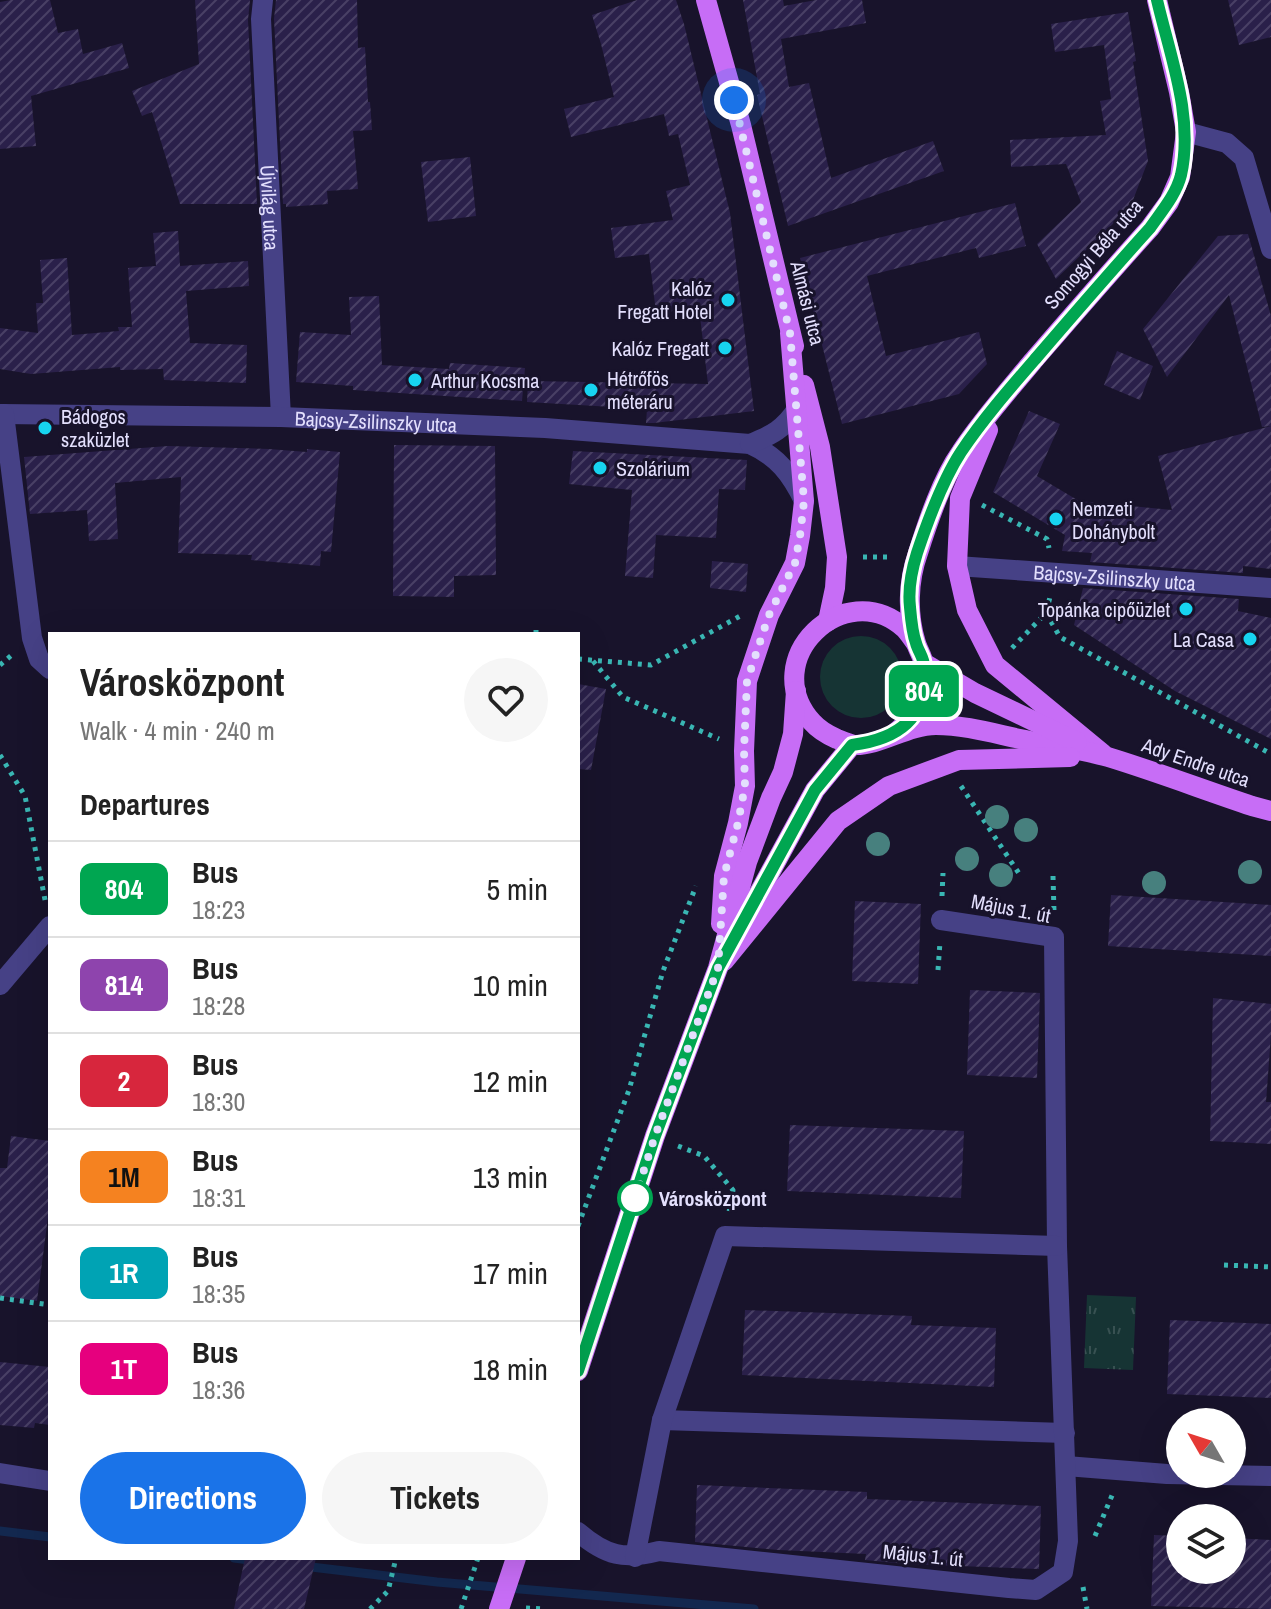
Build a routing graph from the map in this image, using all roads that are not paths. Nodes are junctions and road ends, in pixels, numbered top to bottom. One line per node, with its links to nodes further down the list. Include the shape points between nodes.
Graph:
1 (263, 0): 10 (street, Újvilág utca)
2 (706, 0): 6 (main road, Almási utca)
3 (1157, 0): 4 (main road, Somogyi Béla utca)
4 (1186, 132): 5 (street, via 1227,143 1244,158); 7 (main road, Somogyi Béla utca, via 1180,177 1169,202)
5 (1271, 249)
6 (790, 333): 8 (main road); 15 (main road, Almási utca, via 820,447 837,557)
7 (1006, 393): 13 (main road, via 960,498); 16 (main road, via 960,453 936,501 916,557 909,603)
8 (797, 409): 11 (street, via 788,423); 12 (main road)
9 (2, 414): 10 (street, Bajcsy-Zsilinszky utca); 18 (street, via 32,638)
10 (281, 417): 11 (street, Bajcsy-Zsilinszky utca, via 545,428)
11 (750, 444): 12 (street, via 765,450 793,478)
12 (804, 501): 27 (main road, via 795,563 769,615 747,681 745,786 724,876)
13 (957, 566): 14 (street, Bajcsy-Zsilinszky utca); 22 (main road, via 967,610 995,665)
14 (1271, 588)
15 (828, 621): 16 (main road, via 866,612 903,627); 19 (main road, via 800,650)
16 (915, 642): 17 (main road)
17 (924, 663): 20 (main road, via 918,708); 22 (main road)
18 (48, 667)
19 (796, 691): 21 (main road, via 813,724); 27 (main road, via 783,772 747,862)
20 (894, 734): 21 (main road); 22 (main road, via 920,726 961,727)
21 (852, 745): 27 (main road, via 815,790)
22 (1106, 757): 23 (main road, Ady Endre utca); 27 (main road, via 959,760 889,786 838,821)
23 (1271, 811)
24 (941, 920): 29 (street, Május 1. út, via 1054,937)
25 (48, 928): 26 (street)
26 (8, 963): 28 (street)
27 (718, 968): 30 (main road, via 655,1136)
28 (0, 985)
29 (1057, 1246): 31 (street, via 725,1236); 32 (street, Május 1. út)
30 (580, 1365)
31 (662, 1420): 32 (street); 38 (street)
32 (1065, 1433): 33 (street, Május 1. út)
33 (1066, 1466): 35 (street); 38 (street, Május 1. út, via 1068,1541 1063,1572 1036,1590 659,1551)
34 (0, 1473): 36 (street)
35 (1271, 1476)
36 (48, 1481)
37 (580, 1533): 38 (street, Május 1. út, via 604,1551)
38 (635, 1557)
39 (514, 1563): 40 (main road)
40 (500, 1605)

